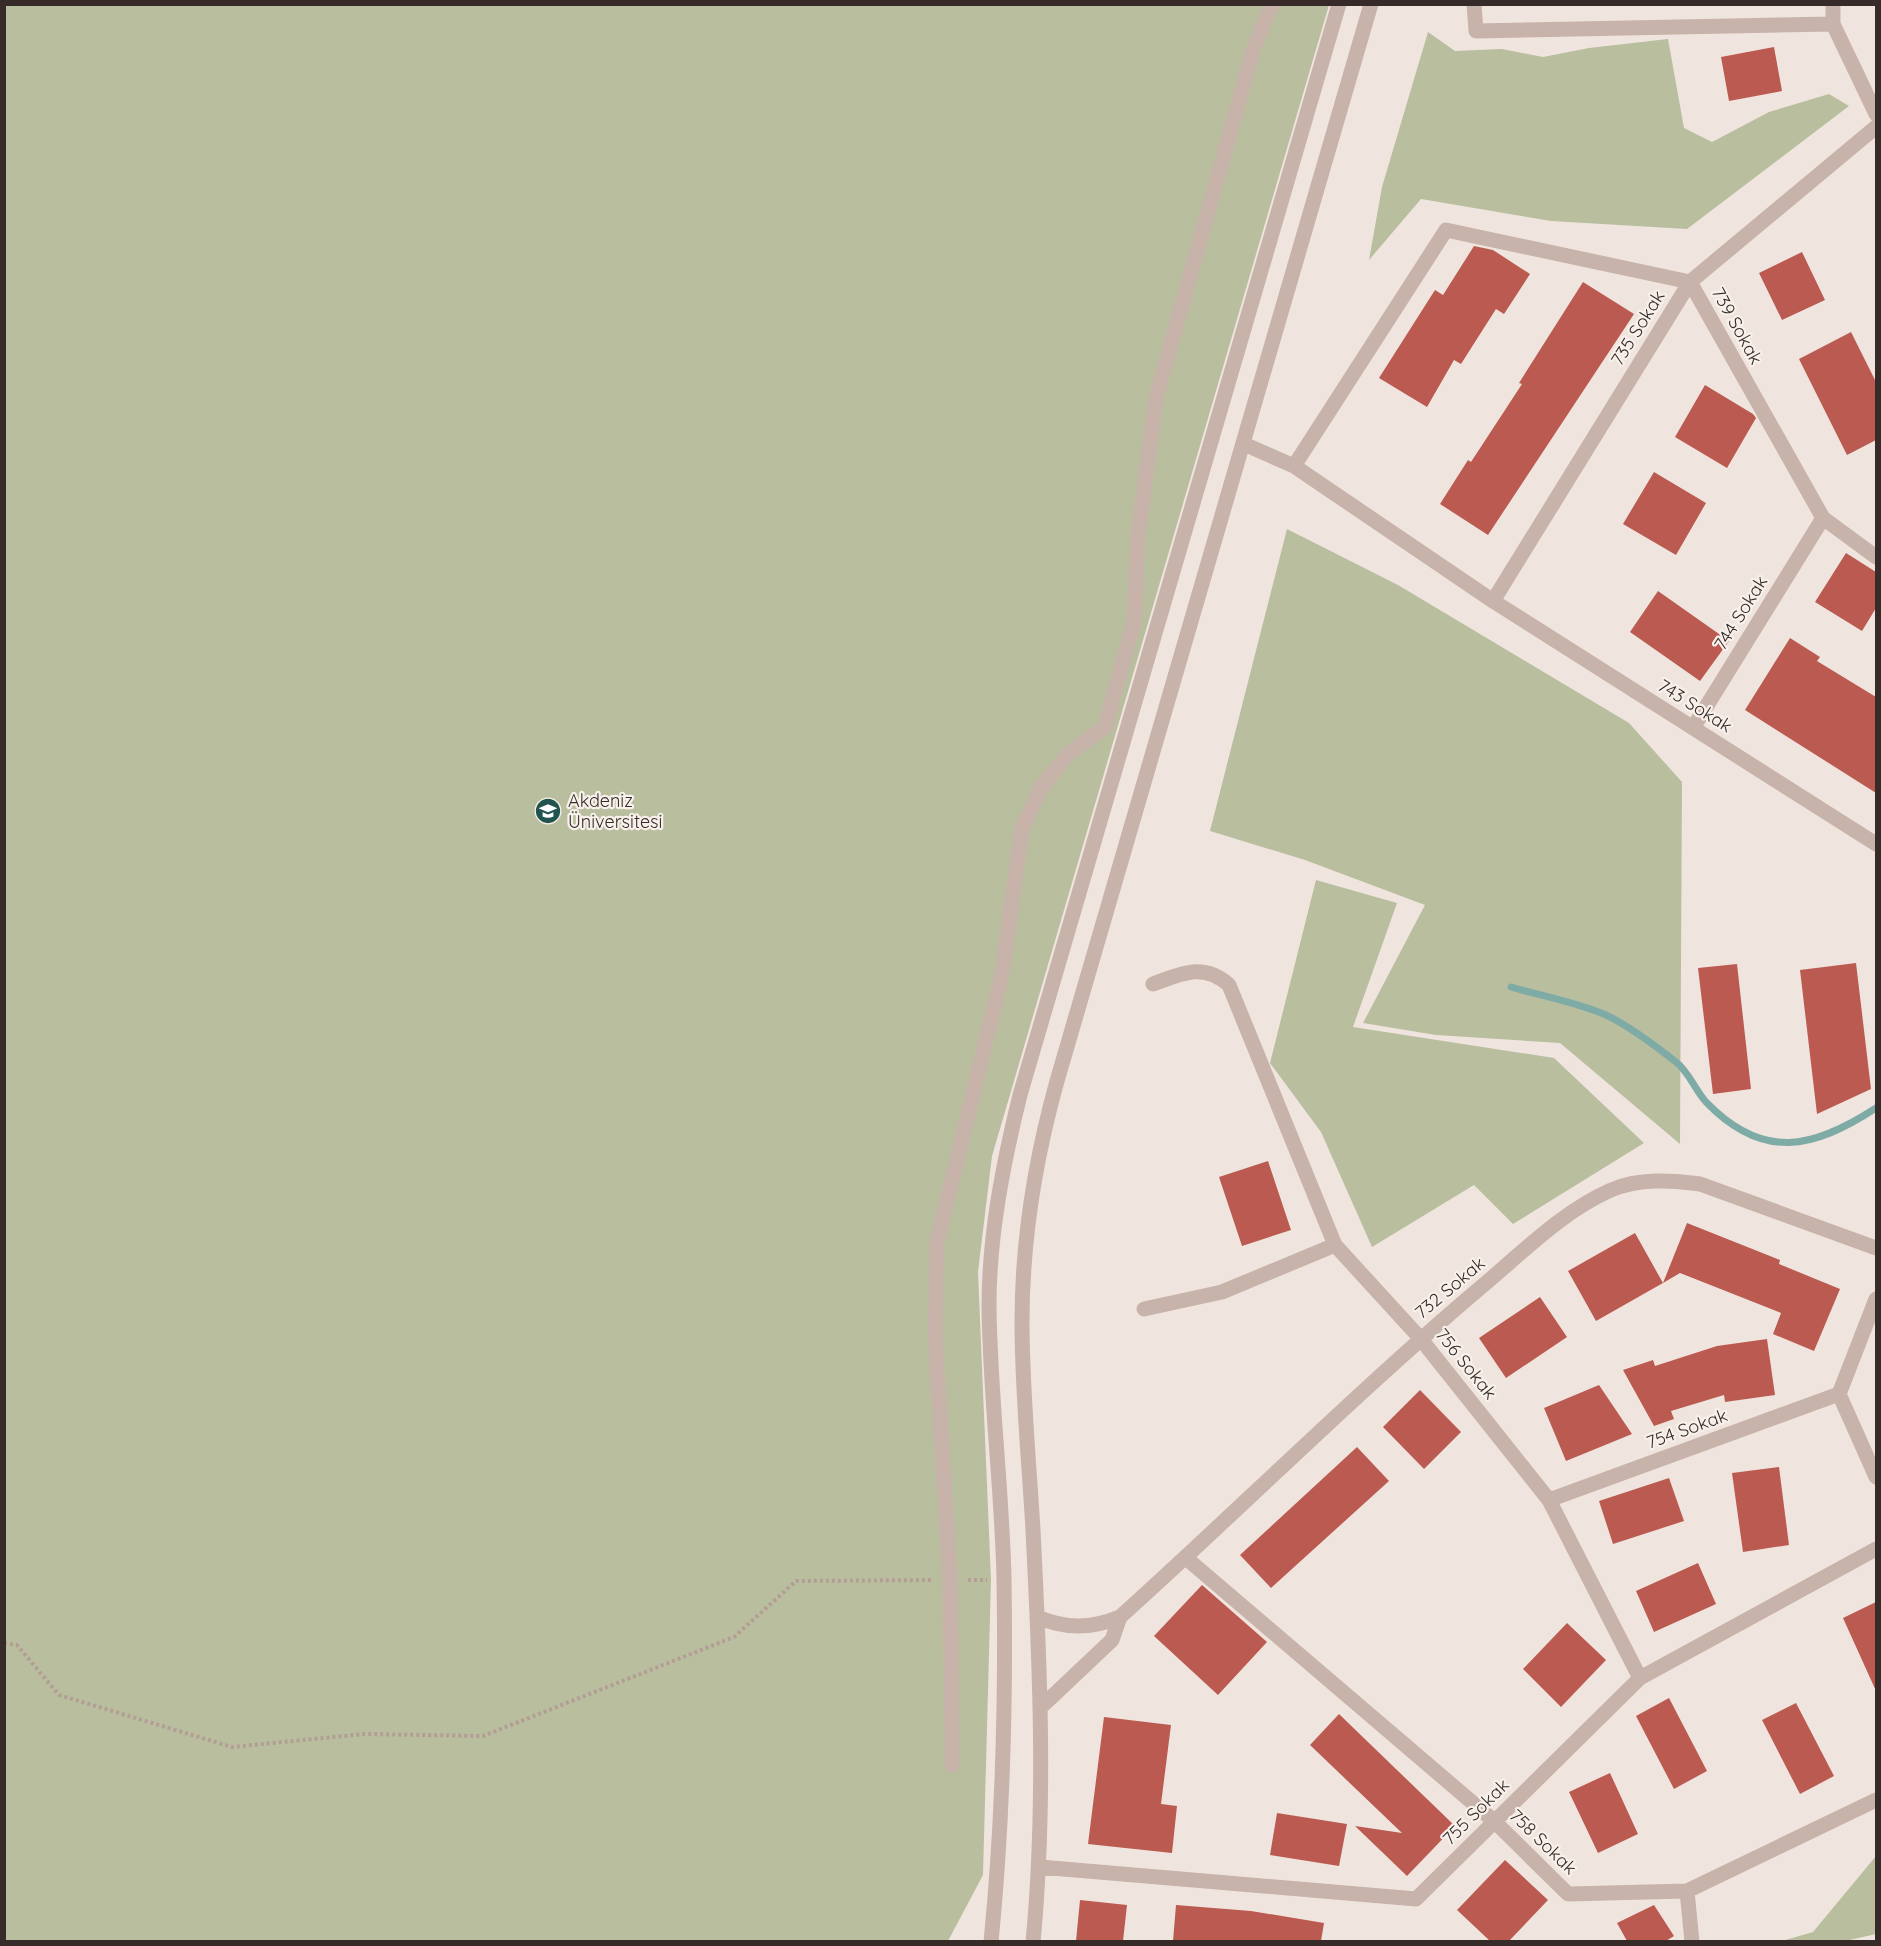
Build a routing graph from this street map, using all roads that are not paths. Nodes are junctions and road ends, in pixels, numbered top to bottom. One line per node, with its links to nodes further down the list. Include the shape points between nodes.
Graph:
1 (1272, 4): 32 (street, via 1253,51 1156,398 1139,524 1134,622 1105,727 1068,754 1042,786 1022,828 1002,974 937,1242 935,1333 950,1580)
2 (1339, 4): 37 (street, via 1006,1151 989,1306 1005,1664 1001,1820)
3 (1371, 4): 10 (street)
4 (1474, 4): 6 (street, via 1476,31)
5 (1833, 4): 6 (street)
6 (1833, 24): 7 (street)
7 (1876, 114)
8 (1876, 127): 9 (street, 735 Sokak)
9 (1690, 282): 11 (street, 739 Sokak, via 1446,230); 12 (street, 739 Sokak); 14 (street, 735 Sokak)
10 (1244, 444): 11 (street, 743 Sokak); 28 (street, via 1057,1081 1034,1179 1022,1324)
11 (1294, 466): 14 (street, 743 Sokak)
12 (1823, 518): 13 (street, 739 Sokak); 15 (street, 744 Sokak)
13 (1876, 557)
14 (1493, 601): 15 (street, 743 Sokak)
15 (1693, 728): 16 (street, 743 Sokak)
16 (1876, 844)
17 (1153, 984): 18 (street, 756 Sokak, via 1201,970 1229,985)
18 (1335, 1245): 21 (street, via 1222,1292); 22 (street, 756 Sokak)
19 (1876, 1248): 22 (street, 732 Sokak, via 1700,1184 1672,1180 1642,1182 1613,1189 1578,1207)
20 (1876, 1299): 23 (street)
21 (1144, 1309)
22 (1420, 1338): 25 (street, 756 Sokak); 27 (street, 732 Sokak)
23 (1839, 1394): 24 (street); 25 (street, 754 Sokak)
24 (1876, 1477)
25 (1549, 1500): 30 (street, 756 Sokak)
26 (1876, 1549): 30 (street, 755 Sokak)
27 (1186, 1558): 29 (street, 732 Sokak); 34 (street, 758 Sokak)
28 (1037, 1617): 29 (street, 732 Sokak, via 1078,1627); 31 (street)
29 (1120, 1617): 31 (street, 732 Sokak, via 1112,1640)
30 (1640, 1678): 34 (street, 755 Sokak)
31 (1040, 1708): 35 (street)
32 (952, 1765)
33 (1876, 1800): 36 (street, 758 Sokak)
34 (1494, 1821): 35 (street, 755 Sokak, via 1416,1899); 36 (street, 758 Sokak, via 1568,1894)
35 (1040, 1866): 38 (street)
36 (1687, 1891): 39 (street)
37 (992, 1941)
38 (1033, 1941)
39 (1692, 1941)

